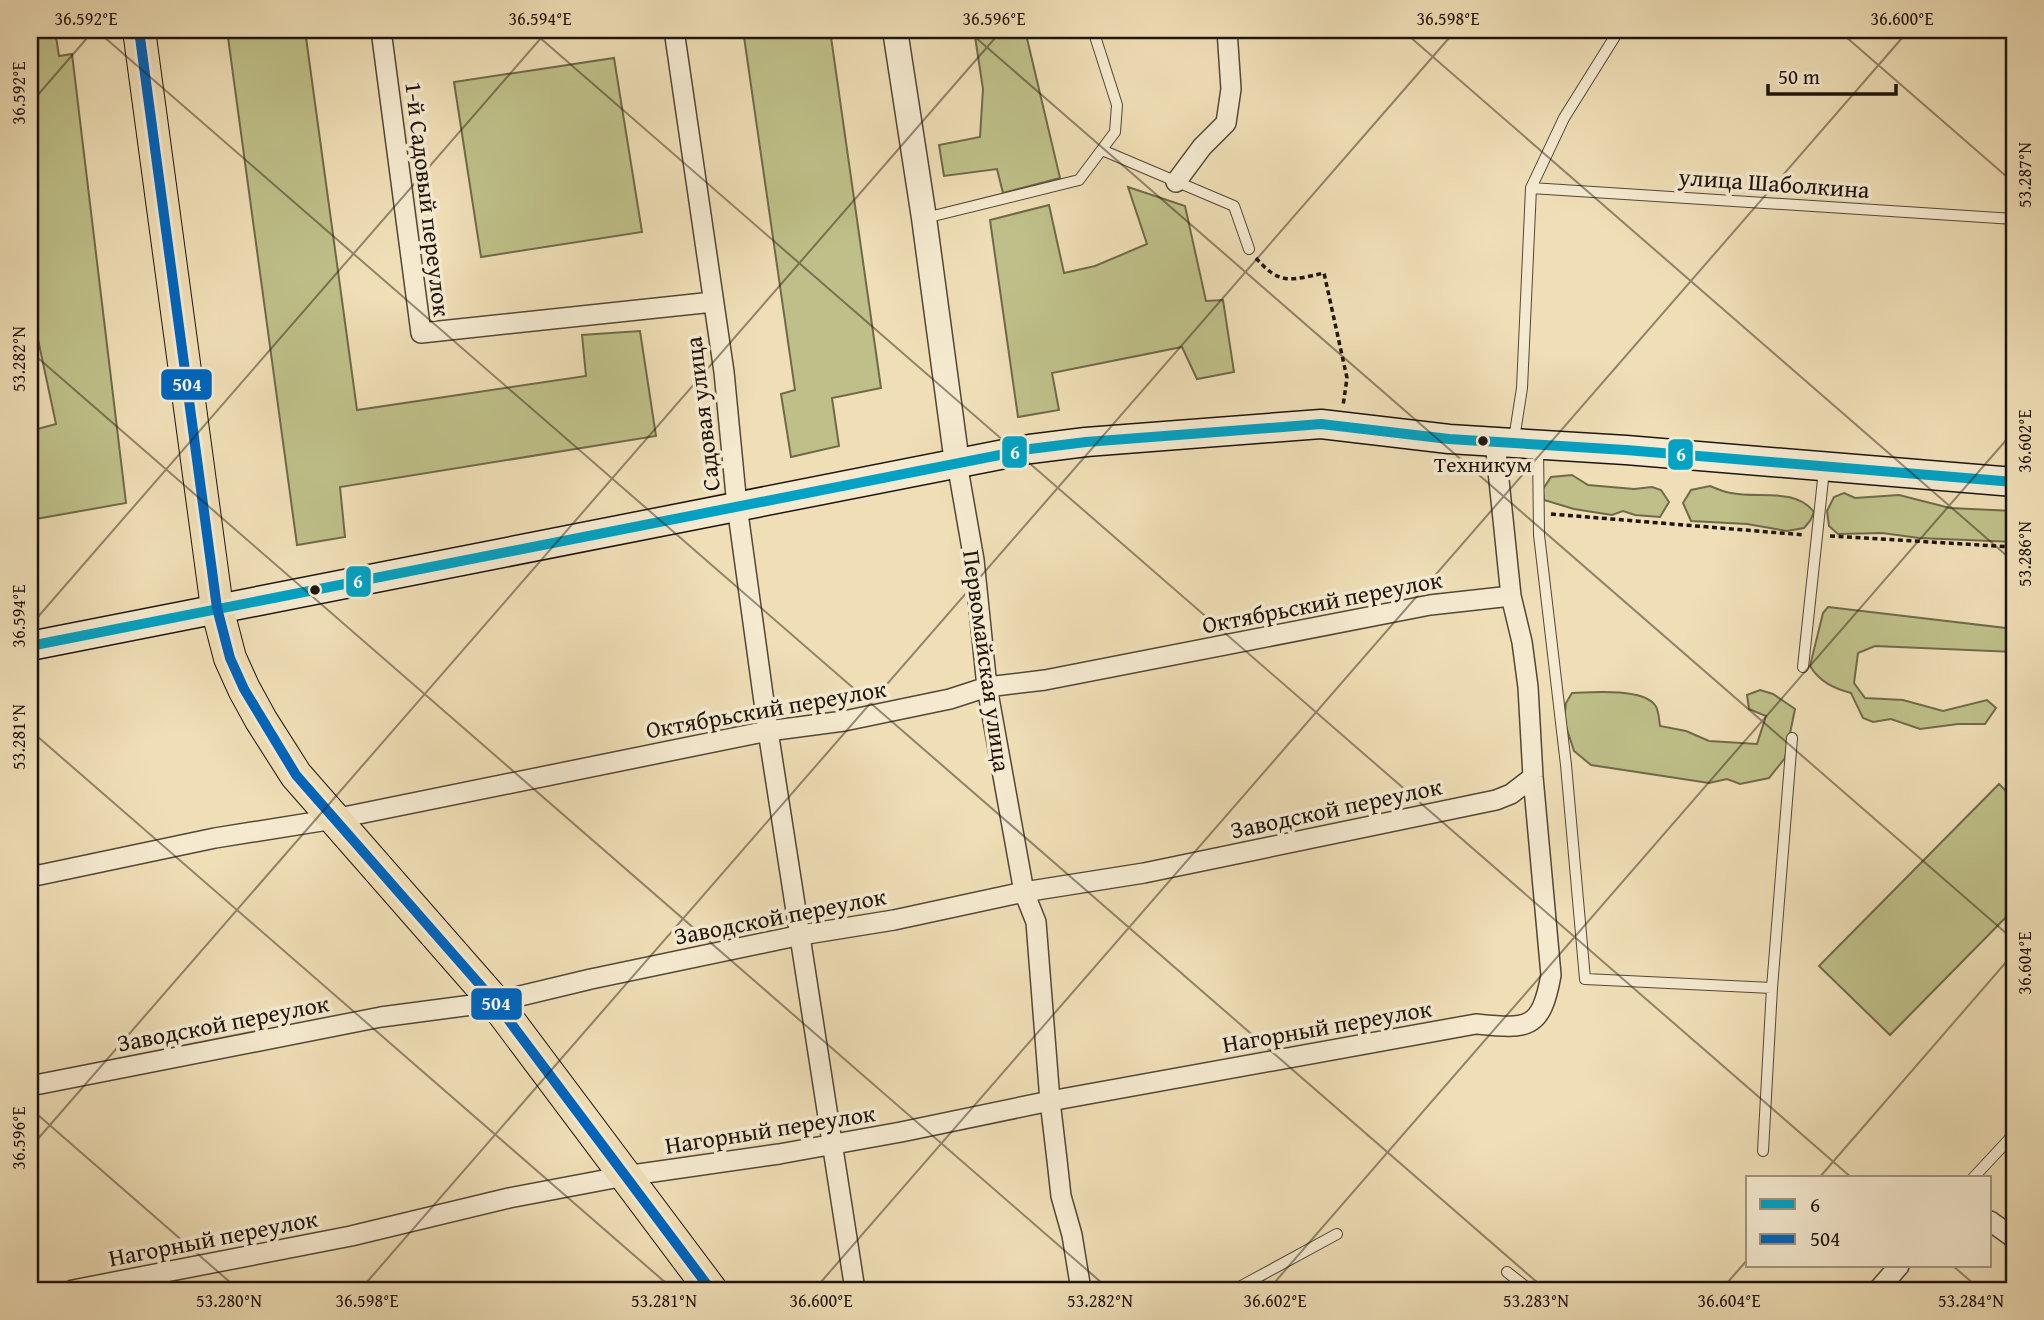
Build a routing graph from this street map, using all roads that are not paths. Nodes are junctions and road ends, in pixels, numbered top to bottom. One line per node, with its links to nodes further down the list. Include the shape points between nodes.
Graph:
1 (139, 30): 21 (main road)
2 (382, 30): 14 (street, 1-й Садовый переулок, via 421,333)
3 (674, 30): 14 (street, Садовая улица)
4 (895, 30): 11 (street, Первомайская улица)
5 (1093, 30): 8 (lane, via 1117,106 1115,132)
6 (1227, 30): 9 (street, via 1231,89 1226,123)
7 (1619, 30): 10 (lane, via 1564,118)
8 (1102, 150): 9 (lane); 11 (lane, via 1079,180)
9 (1176, 182): 13 (lane, via 1234,206)
10 (1531, 188): 12 (lane, улица Шаболкина); 15 (lane, via 1522,388)
11 (924, 218): 16 (street, Первомайская улица)
12 (2014, 219)
13 (1249, 249)
14 (713, 302): 19 (street, Садовая улица)
15 (1515, 443): 16 (main road, via 1340,425 1273,426 1086,442); 17 (main road); 20 (street); 32 (lane, via 1538,512 1585,979)
16 (957, 463): 19 (main road); 24 (street, Первомайская улица, via 974,560)
17 (1824, 466): 18 (main road); 23 (lane)
18 (2014, 482)
19 (737, 506): 21 (main road); 25 (street, Садовая улица)
20 (1511, 596): 24 (street, Октябрьский переулок, via 1430,605 1045,680); 27 (street, via 1528,687)
21 (217, 608): 22 (main road); 28 (main road, via 230,658 261,720 296,775)
22 (30, 646)
23 (1804, 667)
24 (988, 687): 25 (street, Октябрьский переулок, via 844,721); 30 (street, Первомайская улица)
25 (768, 730): 28 (street, Октябрьский переулок); 31 (street, Садовая улица)
26 (1793, 738): 32 (lane)
27 (1533, 777): 30 (street, Заводской переулок, via 1496,800 1144,873); 35 (street, Нагорный переулок, via 1551,975 1547,998 1529,1023 1514,1028 1476,1024)
28 (334, 819): 29 (street, Октябрьский переулок, via 215,838); 33 (main road)
29 (30, 877)
30 (1024, 892): 31 (street, Заводской переулок); 35 (street, Первомайская улица, via 1036,922)
31 (801, 935): 33 (street, Заводской переулок); 37 (street, Садовая улица)
32 (1772, 988): 38 (lane)
33 (495, 1002): 34 (street, Заводской переулок, via 381,1017); 39 (main road)
34 (30, 1086)
35 (1050, 1101): 37 (street, Нагорный переулок); 49 (street, Первомайская улица, via 1061,1195)
36 (2014, 1134): 40 (lane)
37 (832, 1144): 39 (street, Нагорный переулок); 48 (street, Садовая улица)
38 (1763, 1151)
39 (625, 1176): 46 (street, Нагорный переулок); 47 (main road)
40 (1975, 1176)
41 (1992, 1222): 43 (street)
42 (1337, 1234): 50 (lane)
43 (2014, 1238)
44 (1897, 1268): 52 (street)
45 (1507, 1272): 51 (lane)
46 (73, 1290)
47 (710, 1290)
48 (855, 1290)
49 (1081, 1290)
50 (1234, 1290)
51 (1530, 1290)
52 (1878, 1290)

